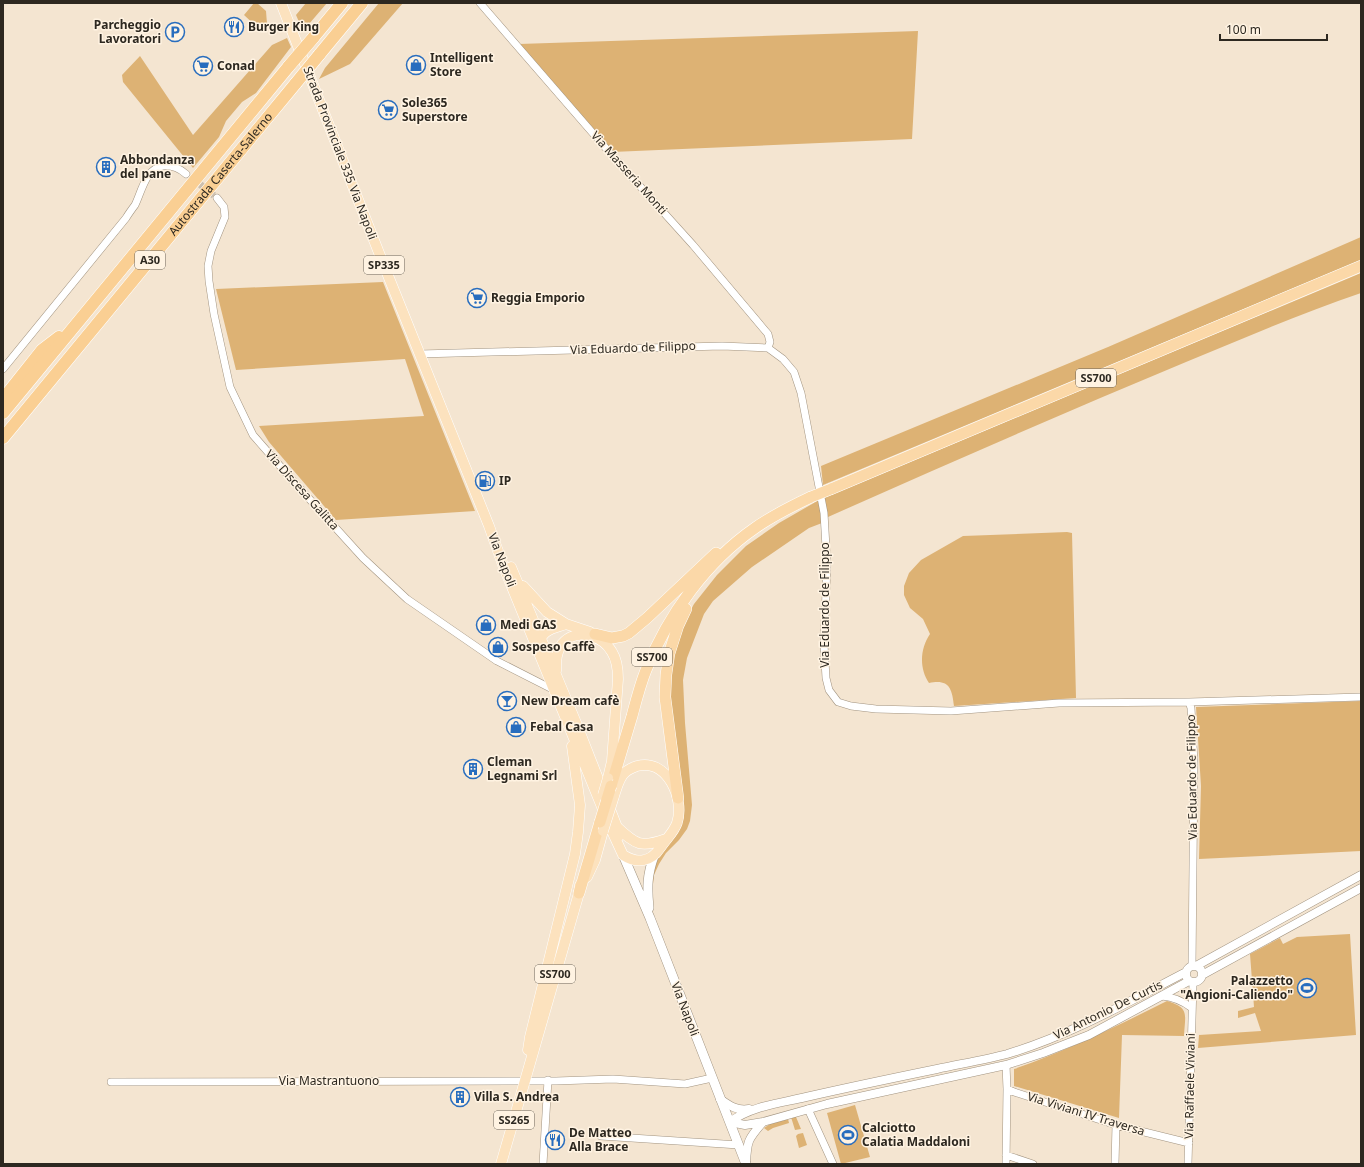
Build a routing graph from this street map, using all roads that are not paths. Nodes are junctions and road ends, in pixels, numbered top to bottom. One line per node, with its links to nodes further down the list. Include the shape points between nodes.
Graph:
1 (281, 3): 10 (main road, Strada Provinciale 335 Via Napoli / SP335)
2 (342, 3): 8 (highway, Autostrada Caserta-Salerno / A30, bridge)
3 (362, 3): 14 (highway, Autostrada Caserta-Salerno / A30, bridge)
4 (480, 3): 9 (street, Via Masseria Monti, via 768,334)
5 (186, 174): 11 (street, via 173,167 158,167 152,171 126,218)
6 (217, 198): 23 (street, Via Discesa Galitta, via 224,207 225,217 209,259 210,288 230,386 253,435 363,558 407,599 497,661)
7 (1361, 266): 16 (highway, SS700, bridge, via 831,488 791,506)
8 (76, 324): 12 (highway, via 42,350); 13 (highway, Autostrada Caserta-Salerno / A30)
9 (768, 348): 10 (street, Via Eduardo de Filippo, via 722,346); 25 (street, Via Eduardo de Filippo, via 783,359 794,372 801,393 824,513 827,565 824,644 826,678 829,690 838,702 876,709 951,711 1059,703)
10 (420, 354): 15 (main road, Strada Provinciale 335 Via Napoli / SP335)
11 (3, 370)
12 (3, 399)
13 (3, 413)
14 (3, 438)
15 (489, 526): 18 (main road, Via Napoli); 23 (main road, Via Napoli)
16 (745, 535): 17 (highway, SS700); 20 (highway, via 731,540 629,634 612,638)
17 (730, 548): 28 (highway, SS700, via 697,583 662,636 646,670); 29 (highway, via 722,564 689,604 678,626 669,654 665,696)
18 (510, 563): 19 (main road, via 526,590 547,612); 21 (main road, Via Napoli)
19 (566, 624): 20 (main road); 21 (main road, via 546,631)
20 (596, 634)
21 (541, 638): 22 (main road, Via Napoli); 26 (main road, via 541,647 556,684)
22 (556, 675): 28 (main road, via 557,654 563,644 576,635 595,637 606,644 613,653 618,667 618,679); 30 (main road, Via Napoli)
23 (554, 690): 26 (main road, Via Napoli)
24 (1361, 698): 25 (street)
25 (1189, 702): 39 (street, Via Eduardo de Filippo, via 1194,763)
26 (562, 710): 27 (main road, Via Napoli)
27 (569, 728): 33 (main road, Via Napoli); 47 (main road, via 580,805 578,832 575,854 530,1037 526,1057)
28 (611, 787): 29 (main road, via 632,768 650,766 660,769 668,776); 37 (highway, SS700, bridge)
29 (678, 798): 31 (main road, via 678,822)
30 (617, 828): 32 (main road); 33 (main road, Via Napoli)
31 (666, 839): 32 (main road, via 654,844); 34 (main road)
32 (641, 845): 33 (main road, via 633,847)
33 (623, 856): 34 (main road, via 635,861); 38 (main road, Via Napoli)
34 (654, 856): 38 (main road, via 648,876)
35 (1361, 875): 39 (street, Via Antonio De Curtis)
36 (1361, 888): 41 (street, Via Antonio De Curtis)
37 (579, 893): 47 (main road, SS700)
38 (650, 918): 48 (main road, Via Napoli)
39 (1194, 966): 40 (street, Via Antonio De Curtis); 41 (street, via 1200,969)
40 (1186, 972): 42 (street, via 1186,977); 46 (street, Via Antonio De Curtis, via 1100,1017 1042,1042 1007,1054)
41 (1202, 975): 42 (street, Via Antonio De Curtis, via 1199,981)
42 (1191, 982): 43 (street, Via Antonio De Curtis); 44 (street, Via Raffaele Viviani)
43 (1162, 996): 44 (street, via 1176,999); 45 (street, Via Antonio De Curtis, via 1089,1035)
44 (1192, 1008): 60 (street, Via Raffaele Viviani)
45 (1006, 1065): 49 (street, Via Antonio De Curtis); 52 (street)
46 (936, 1069): 49 (street); 54 (street, Via Antonio De Curtis)
47 (526, 1078): 50 (street, Via Mastrantuono); 51 (street, Via Mastrantuono); 63 (main road, SS265)
48 (712, 1078): 50 (street, Via Mastrantuono, via 685,1084 614,1079); 53 (main road, Via Napoli)
49 (938, 1079): 55 (street, Via Antonio De Curtis)
50 (548, 1080): 64 (street)
51 (110, 1082)
52 (1007, 1089): 58 (street, Via Viviani IV Traversa); 62 (street)
53 (720, 1099): 54 (street, Via Antonio De Curtis, via 735,1109); 56 (main road, Via Napoli)
54 (758, 1108): 56 (street, Via Antonio De Curtis)
55 (808, 1109): 57 (street, Via Antonio De Curtis); 66 (street)
56 (730, 1122): 57 (street, Via Antonio De Curtis, via 745,1125); 61 (main road, Via Napoli)
57 (763, 1122): 65 (street, via 746,1145)
58 (1116, 1125): 60 (street, Via Viviani IV Traversa); 69 (street)
59 (601, 1136): 61 (street)
60 (1189, 1143): 70 (street, Via Raffaele Viviani)
61 (739, 1145): 65 (main road, Via Napoli)
62 (1006, 1155): 67 (street); 68 (street)
63 (501, 1164)
64 (543, 1164)
65 (746, 1164)
66 (833, 1164)
67 (1006, 1164)
68 (1033, 1164)
69 (1115, 1164)
70 (1188, 1164)

